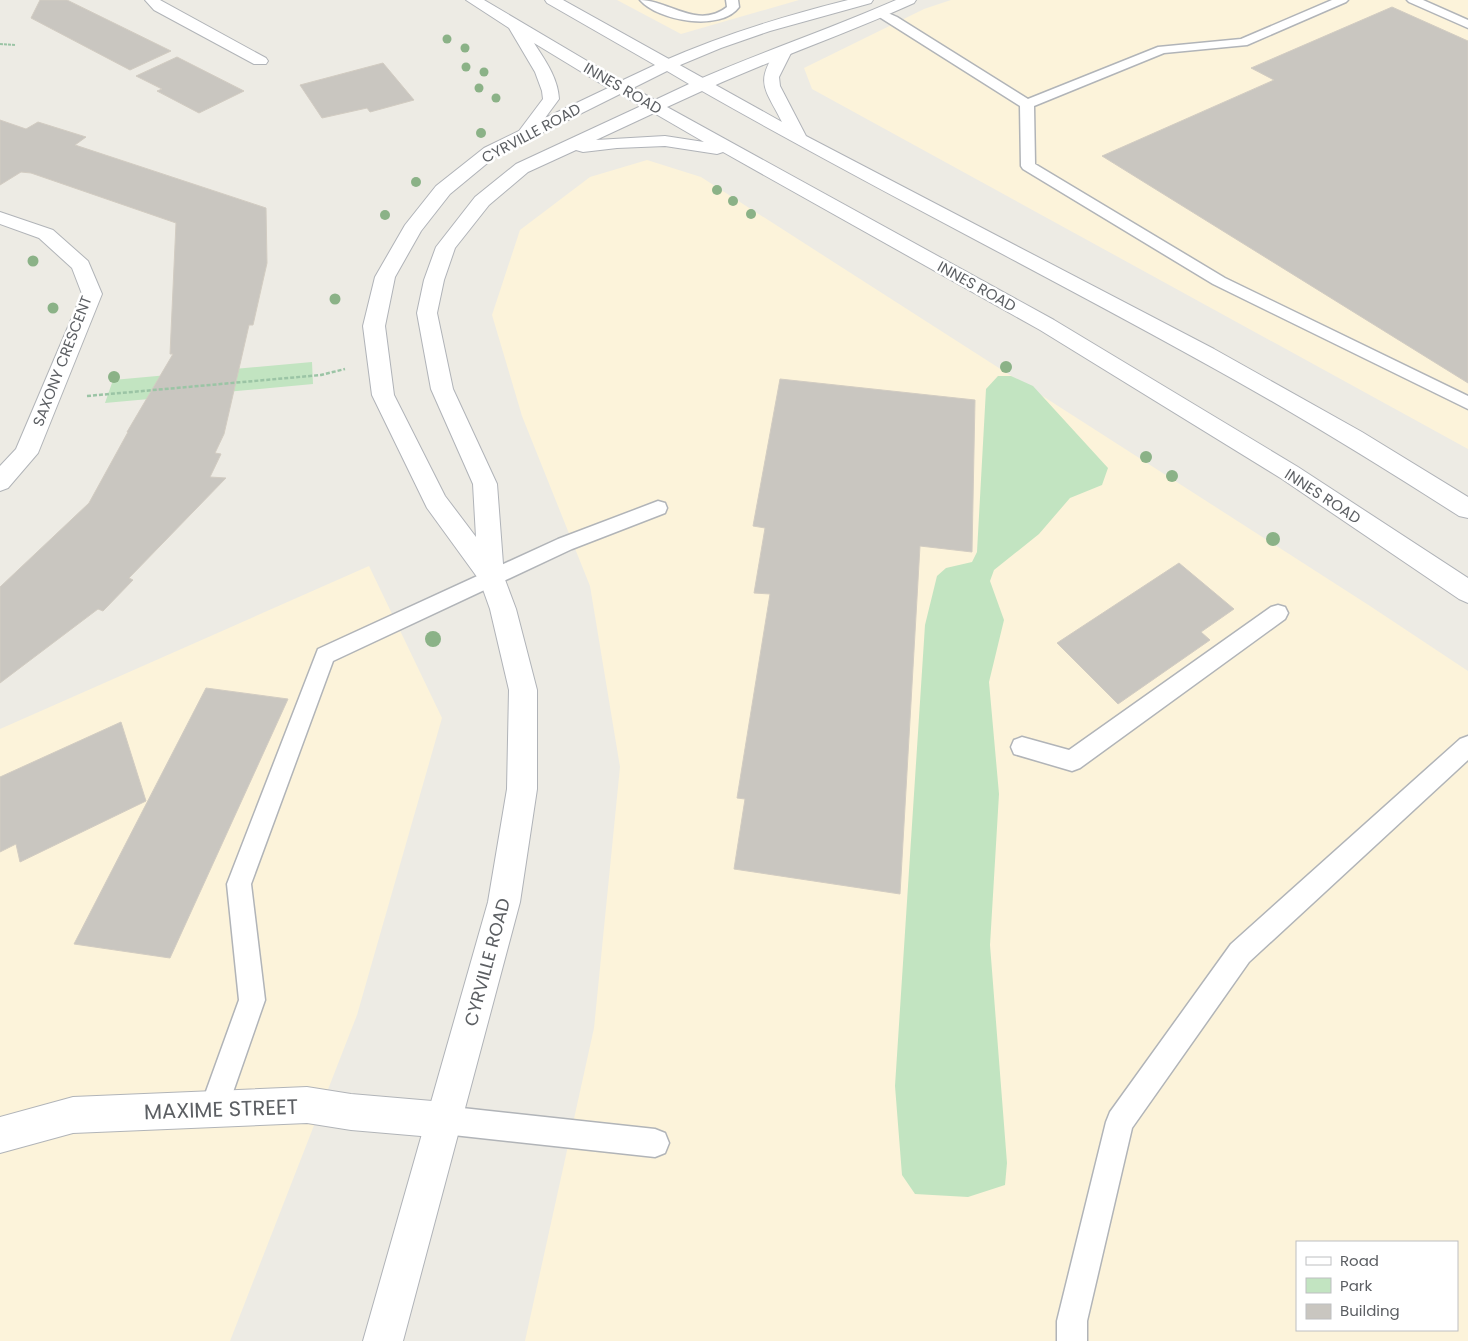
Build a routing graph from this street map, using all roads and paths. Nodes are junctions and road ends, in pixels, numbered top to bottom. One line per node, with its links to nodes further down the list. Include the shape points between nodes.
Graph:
1 (152, 0): 16 (main road, via 159,7)
2 (473, 0): 11 (main road, INNES ROAD)
3 (552, 0): 17 (main road)
4 (646, 0): 5 (lane, via 680,17 696,19 728,12 733,7)
5 (732, 0)
6 (862, 0): 17 (main road, CYRVILLE ROAD, via 702,48)
7 (909, 0): 10 (main road, CYRVILLE ROAD)
8 (1342, 0): 20 (lane, via 1243,42 1162,50)
9 (1413, 0): 12 (lane)
10 (880, 13): 15 (main road, CYRVILLE ROAD); 20 (lane)
11 (514, 24): 19 (main road, INNES ROAD); 22 (main road, via 551,92 550,99)
12 (1468, 24)
13 (0, 44): 14 (path)
14 (15, 45)
15 (784, 51): 18 (main road, CYRVILLE ROAD); 23 (main road, via 771,77 772,86)
16 (260, 61)
17 (666, 65): 18 (main road); 19 (main road, CYRVILLE ROAD)
18 (701, 85): 21 (main road, CYRVILLE ROAD); 23 (main road)
19 (619, 86): 21 (main road, INNES ROAD); 22 (main road, CYRVILLE ROAD)
20 (1028, 104): 29 (lane, via 1028,166 1219,282)
21 (655, 106): 24 (main road, CYRVILLE ROAD); 25 (main road, INNES ROAD)
22 (524, 134): 27 (main road, CYRVILLE ROAD, via 490,152 466,170 443,190 412,229 385,277 374,326)
23 (799, 139): 32 (main road, via 1206,354 1354,438)
24 (558, 151): 25 (main road, via 617,142 666,141); 33 (main road, CYRVILLE ROAD, via 522,168 482,201 446,247 427,313 442,389 484,484)
25 (736, 152): 34 (main road, INNES ROAD, via 1047,325 1290,473)
26 (0, 218): 28 (main road, SAXONY CRESCENT, via 46,234 81,265 92,294)
27 (378, 366): 28 (path, via 321,375); 33 (main road, CYRVILLE ROAD, via 383,395 436,501)
28 (48, 399): 30 (main road, SAXONY CRESCENT, via 26,453)
29 (1468, 403)
30 (0, 482)
31 (658, 508): 33 (lane)
32 (1468, 510)
33 (491, 577): 38 (lane, via 325,655 239,884 252,1000); 39 (main road, CYRVILLE ROAD, via 503,609 523,690 522,789 504,902)
34 (1468, 592)
35 (1278, 613): 37 (lane, via 1072,761)
36 (1468, 746): 43 (lane, via 1240,953 1120,1122 1072,1321)
37 (1022, 747)
38 (214, 1108): 39 (main road, MAXIME STREET, via 307,1105); 40 (main road, MAXIME STREET, via 73,1115)
39 (444, 1120): 41 (lane); 42 (main road, CYRVILLE ROAD)
40 (0, 1135)
41 (655, 1143)
42 (383, 1341)
43 (1072, 1341)

